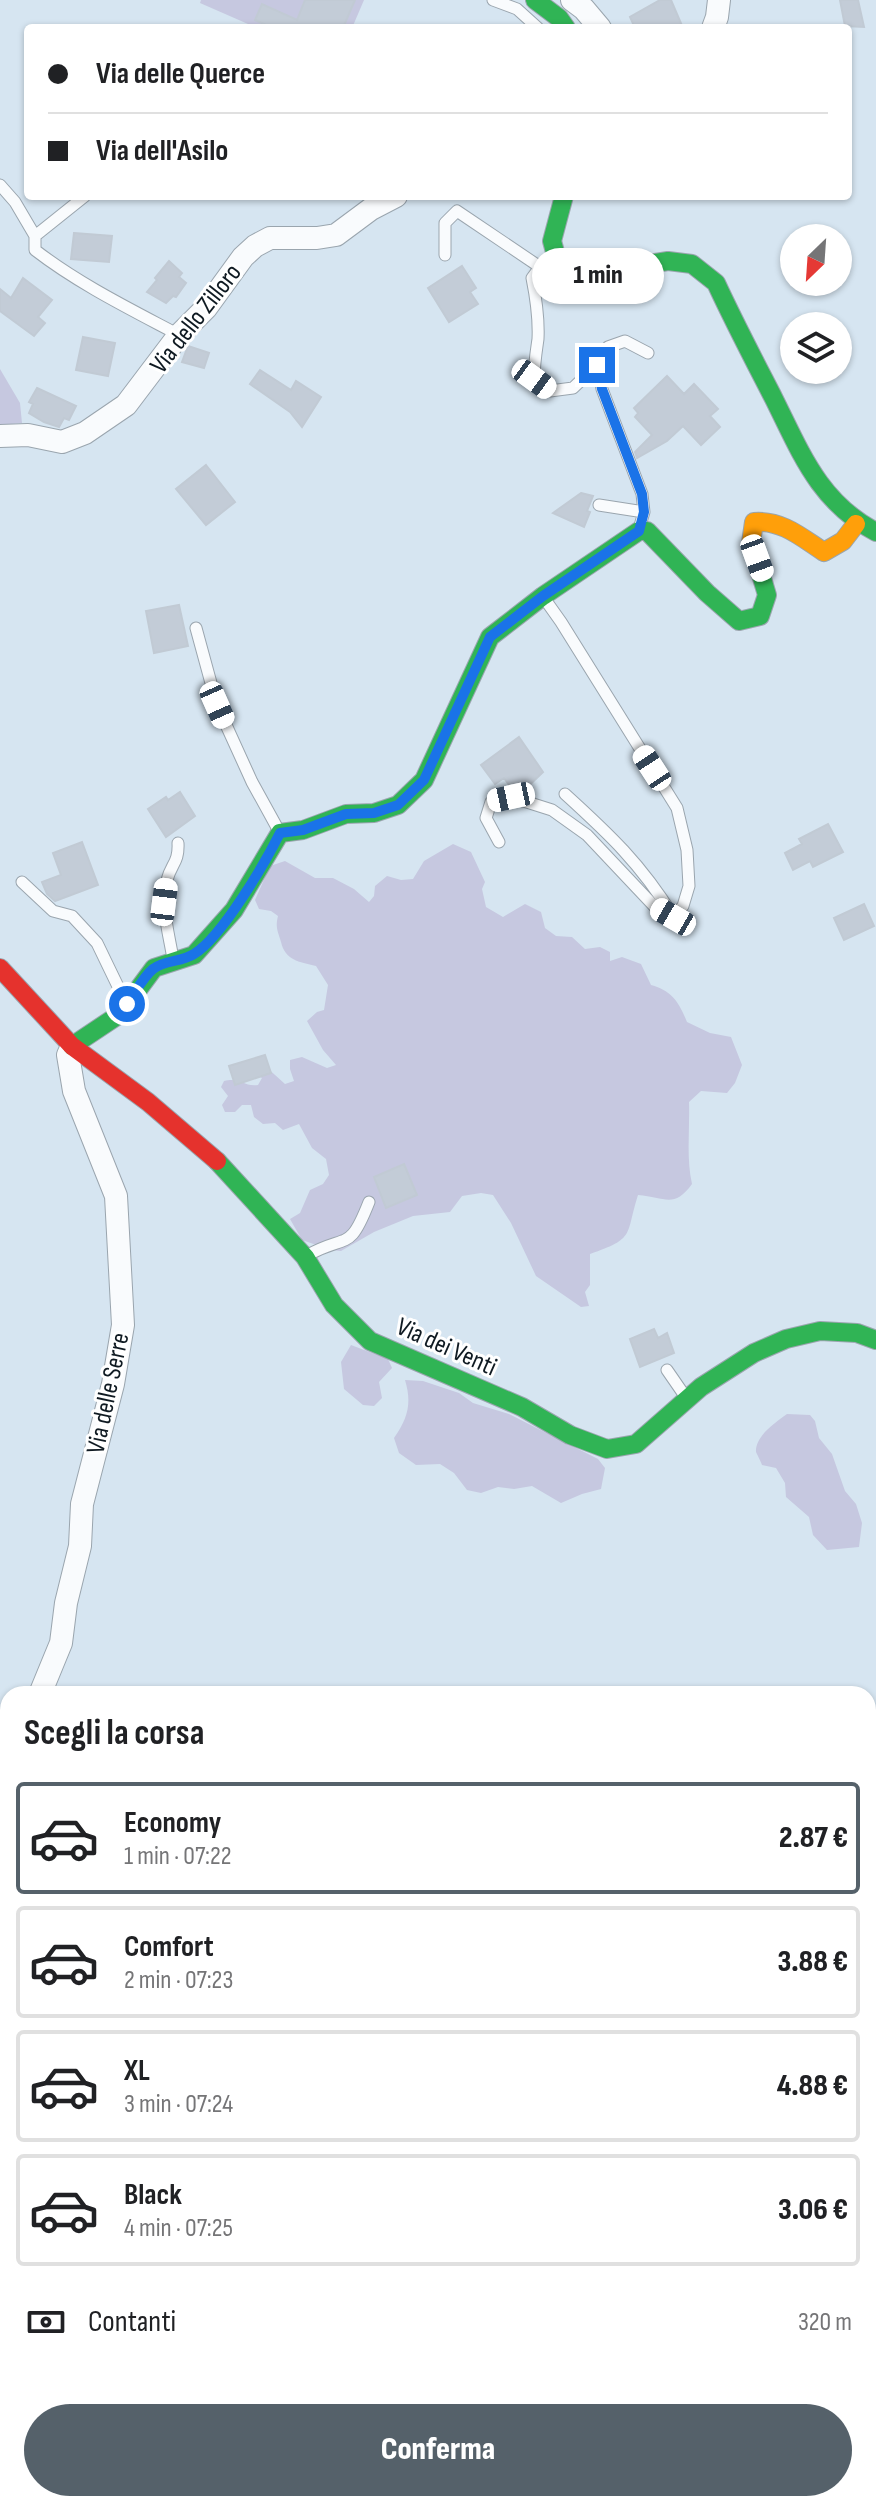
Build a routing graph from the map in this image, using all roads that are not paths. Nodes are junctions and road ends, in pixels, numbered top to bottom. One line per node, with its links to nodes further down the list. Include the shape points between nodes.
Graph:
1 (493, 0): 5 (lane, via 517,9)
2 (535, 0): 6 (street)
3 (572, 0): 7 (street)
4 (719, 0): 8 (street)
5 (534, 24)
6 (563, 24)
7 (597, 24)
8 (714, 24)
9 (0, 185): 13 (lane)
10 (80, 200): 13 (lane)
11 (388, 200): 16 (street, Via dello Zilloro, via 336,235 270,238 255,246)
12 (563, 200): 15 (street)
13 (35, 236): 16 (lane, via 35,250 51,263)
14 (445, 255): 15 (lane, via 445,223 457,211)
15 (549, 265): 18 (lane, via 532,278 538,339 534,379 550,391 573,388); 22 (street, via 586,270 668,261 692,264 716,283 800,454)
16 (179, 335): 19 (street, Via dello Zilloro, via 126,405 85,433 62,442)
17 (648, 353): 18 (lane, via 625,341 608,347)
18 (597, 365): 21 (lane)
19 (0, 436)
20 (599, 505): 21 (lane)
21 (644, 512): 23 (lane)
22 (856, 524): 23 (street, via 848,538 824,552 780,523 754,522 751,543 767,595 760,616 739,621 647,531); 24 (street)
23 (639, 531): 25 (street)
24 (876, 532)
25 (543, 596): 28 (street, via 490,637 424,780 398,805); 32 (lane, via 677,808 689,886)
26 (196, 628): 28 (lane, via 217,705)
27 (565, 794): 32 (lane, via 617,841)
28 (280, 833): 33 (street, via 234,910 194,955)
29 (499, 842): 32 (lane, via 486,818 491,802 511,797 552,810 587,835 654,906)
30 (178, 843): 33 (lane, via 179,858 167,878 164,902)
31 (22, 882): 35 (lane, via 53,911 72,916 97,943)
32 (673, 917)
33 (174, 961): 35 (street, via 154,968)
34 (0, 968): 36 (street, Via dei Venti)
35 (127, 1004): 36 (street)
36 (72, 1046): 38 (street, Via dei Venti, via 225,1168); 42 (street, Via delle Serre, via 68,1055 74,1091 116,1196 123,1325 82,1504 80,1546 61,1643)
37 (369, 1202): 38 (lane, via 348,1240)
38 (305, 1257): 41 (street, Via dei Venti, via 334,1305 370,1341 607,1449 636,1444)
39 (876, 1340): 41 (street, Via dei Venti, via 820,1331 786,1339 754,1353)
40 (667, 1370): 41 (lane)
41 (687, 1400)
42 (43, 1686)

